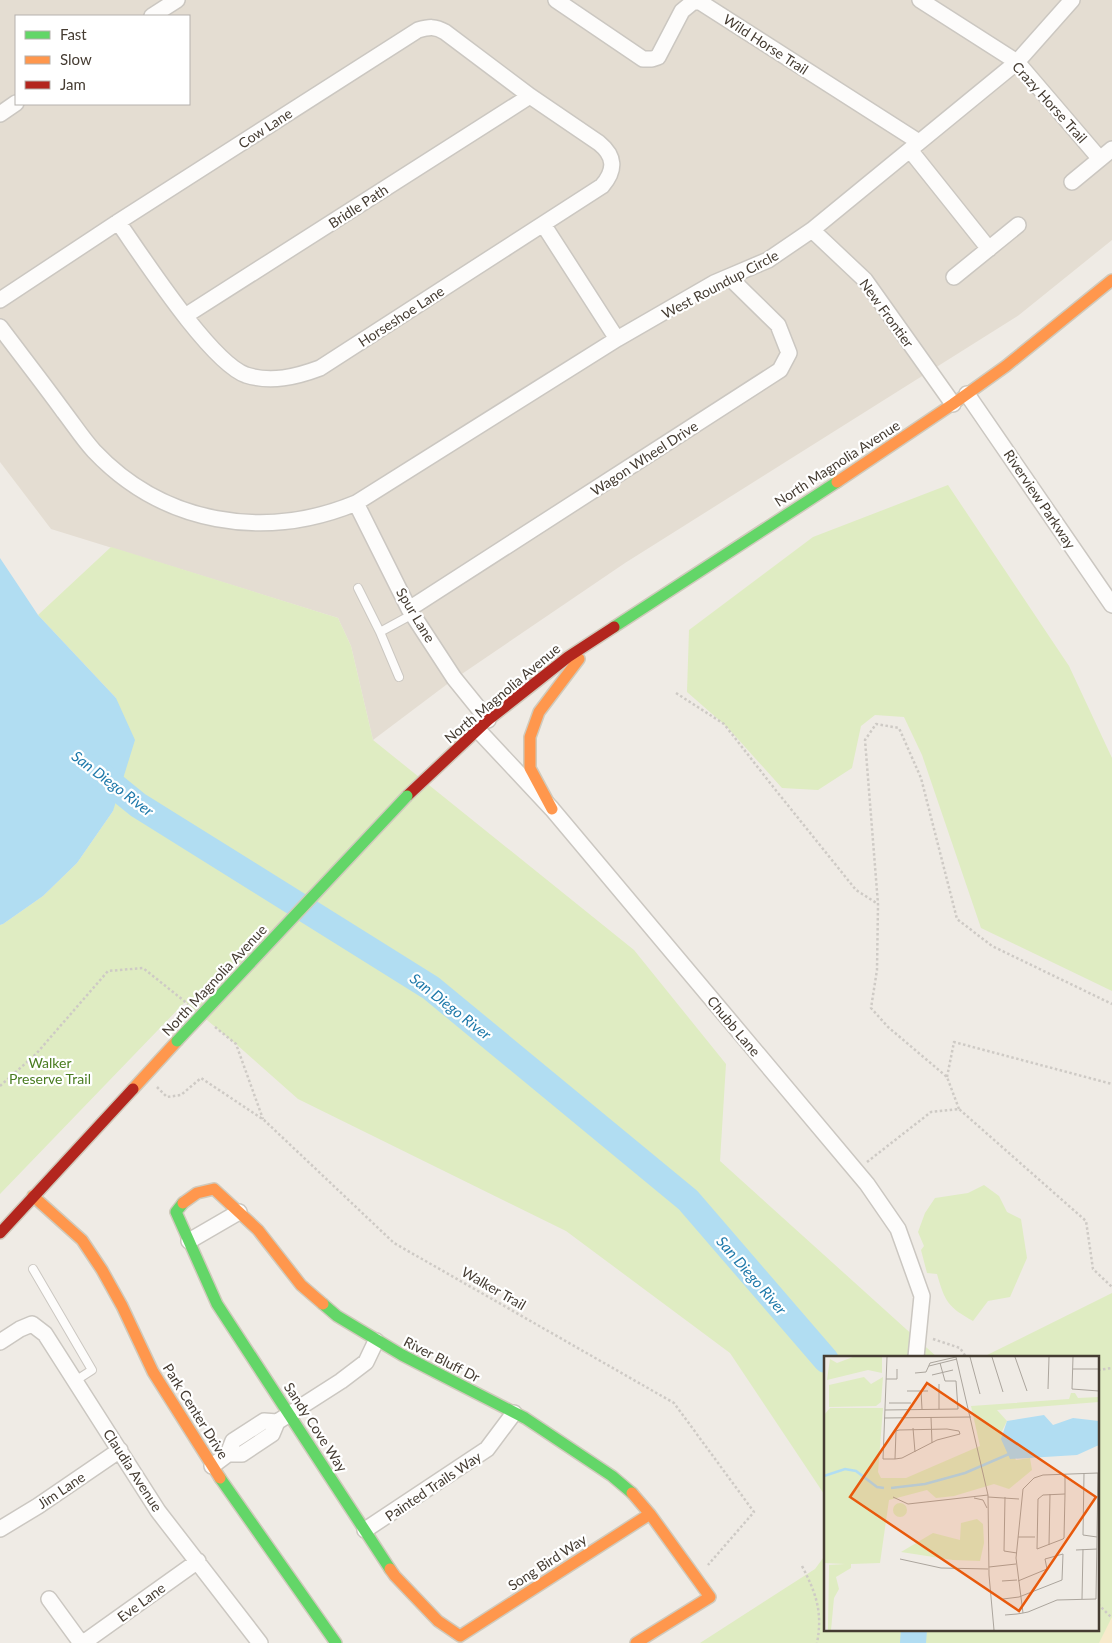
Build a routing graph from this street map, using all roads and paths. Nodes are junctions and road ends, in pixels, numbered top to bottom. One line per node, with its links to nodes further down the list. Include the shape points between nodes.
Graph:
1 (177, 0): 5 (street)
2 (556, 0): 10 (street, Wild Horse Trail, via 643,58 652,59 658,57 682,11 694,2 700,2)
3 (920, 0): 6 (street, Crazy Horse Trail)
4 (1072, 0): 6 (street, West Roundup Circle)
5 (154, 15)
6 (1017, 62): 10 (street, West Roundup Circle); 11 (street, Crazy Horse Trail)
7 (530, 96): 13 (street, Cow Lane, via 445,32 429,27 418,30); 14 (street, Horseshoe Lane, via 599,142 608,150 611,159 608,178 602,186); 22 (street, Bridle Path)
8 (15, 104): 9 (street)
9 (0, 114)
10 (914, 146): 16 (street, West Roundup Circle); 17 (street, Wild Horse Trail)
11 (1106, 154): 12 (street, Crazy Horse Trail)
12 (1072, 182)
13 (118, 222): 21 (street, Cow Lane); 22 (street, Horseshoe Lane)
14 (543, 224): 22 (street, Horseshoe Lane, via 320,368 300,376 273,380 245,375 222,360); 24 (street)
15 (1018, 225): 17 (street)
16 (812, 230): 19 (street, West Roundup Circle, via 768,260); 26 (street, New Frontier, via 864,280)
17 (989, 249): 18 (street)
18 (954, 277)
19 (730, 278): 24 (street, West Roundup Circle, via 714,283); 30 (street, Wagon Wheel Drive, via 778,325 789,352 780,370)
20 (1112, 280): 25 (street, North Magnolia Avenue)
21 (0, 300)
22 (186, 316)
23 (0, 327): 27 (street, West Roundup Circle, via 93,450 122,477 156,498 203,516 234,522 280,523 333,512)
24 (617, 339): 27 (street, West Roundup Circle)
25 (968, 394): 26 (street, North Magnolia Avenue); 29 (street, Riverview Parkway)
26 (953, 404): 32 (street, North Magnolia Avenue)
27 (356, 503): 30 (street, Spur Lane)
28 (358, 588): 31 (lane)
29 (1112, 605)
30 (411, 611): 31 (lane); 35 (street, Spur Lane)
31 (380, 632): 33 (lane)
32 (596, 638): 35 (street, North Magnolia Avenue); 36 (street, via 539,712 530,738 530,768)
33 (400, 677)
34 (676, 693): 37 (path, via 724,724 856,890)
35 (482, 725): 36 (street, Chubb Lane); 41 (street, North Magnolia Avenue, bridge, via 407,796)
36 (552, 809): 47 (street, Chubb Lane)
37 (878, 904): 38 (path, via 865,740 876,724 899,728 922,778 957,920 992,946); 42 (path, via 877,970 871,1008 888,1027)
38 (1112, 1004)
39 (193, 1008): 44 (path, via 143,968 108,970 36,1054)
40 (214, 1026): 46 (path, via 236,1044)
41 (145, 1076): 46 (path, Walker Trail, via 167,1097 181,1096 201,1078); 48 (street, North Magnolia Avenue)
42 (947, 1077): 43 (path, via 954,1042); 45 (path)
43 (1112, 1084)
44 (0, 1086)
45 (960, 1109): 47 (path, via 931,1112); 54 (path, via 1086,1221 1093,1269)
46 (264, 1120): 70 (path, Walker Trail, via 394,1243 674,1403 754,1512)
47 (856, 1171): 55 (street, Chubb Lane, via 898,1228 922,1296)
48 (33, 1196): 51 (street, North Magnolia Avenue); 64 (street, Park Center Drive, via 82,1240 102,1270 153,1372)
49 (176, 1212): 50 (street, River Bluff Dr, via 189,1197 204,1189 214,1189); 52 (street, Sandy Cove Way)
50 (239, 1212): 52 (street); 56 (street, River Bluff Dr, via 258,1230 301,1284 337,1316)
51 (0, 1233)
52 (189, 1241): 62 (street, Sandy Cove Way, via 217,1304)
53 (32, 1269): 60 (lane, via 92,1370)
54 (1112, 1287)
55 (918, 1334): 58 (street, Chubb Lane); 59 (path, via 960,1348)
56 (376, 1341): 61 (street, River Bluff Dr); 62 (street, via 366,1362)
57 (0, 1342): 60 (street, Claudia Avenue, via 32,1324 45,1334)
58 (916, 1356)
59 (965, 1356)
60 (75, 1381): 63 (street, Claudia Avenue)
61 (514, 1413): 65 (street, River Bluff Dr, via 612,1476); 67 (street, Painted Trails Way, via 487,1449)
62 (283, 1418): 64 (street, via 272,1434 242,1454 228,1454); 67 (street, Sandy Cove Way)
63 (120, 1450): 66 (street, Jim Lane); 68 (street, Claudia Avenue, via 158,1511)
64 (212, 1466): 77 (street, Park Center Drive)
65 (650, 1514): 70 (street, River Bluff Dr); 74 (street, Song Bird Way)
66 (0, 1529)
67 (366, 1530): 74 (street, Sandy Cove Way, via 395,1576 438,1621)
68 (198, 1561): 75 (street, Eve Lane); 76 (street, Claudia Avenue)
69 (802, 1566): 79 (path, via 813,1587 819,1609 820,1628)
70 (697, 1577): 78 (street, River Bluff Dr, via 710,1597)
71 (49, 1599): 75 (street)
72 (1100, 1606): 73 (path)
73 (1112, 1618)
74 (460, 1636)
75 (82, 1643)
76 (260, 1643)
77 (336, 1643)
78 (636, 1643)
79 (816, 1643)

